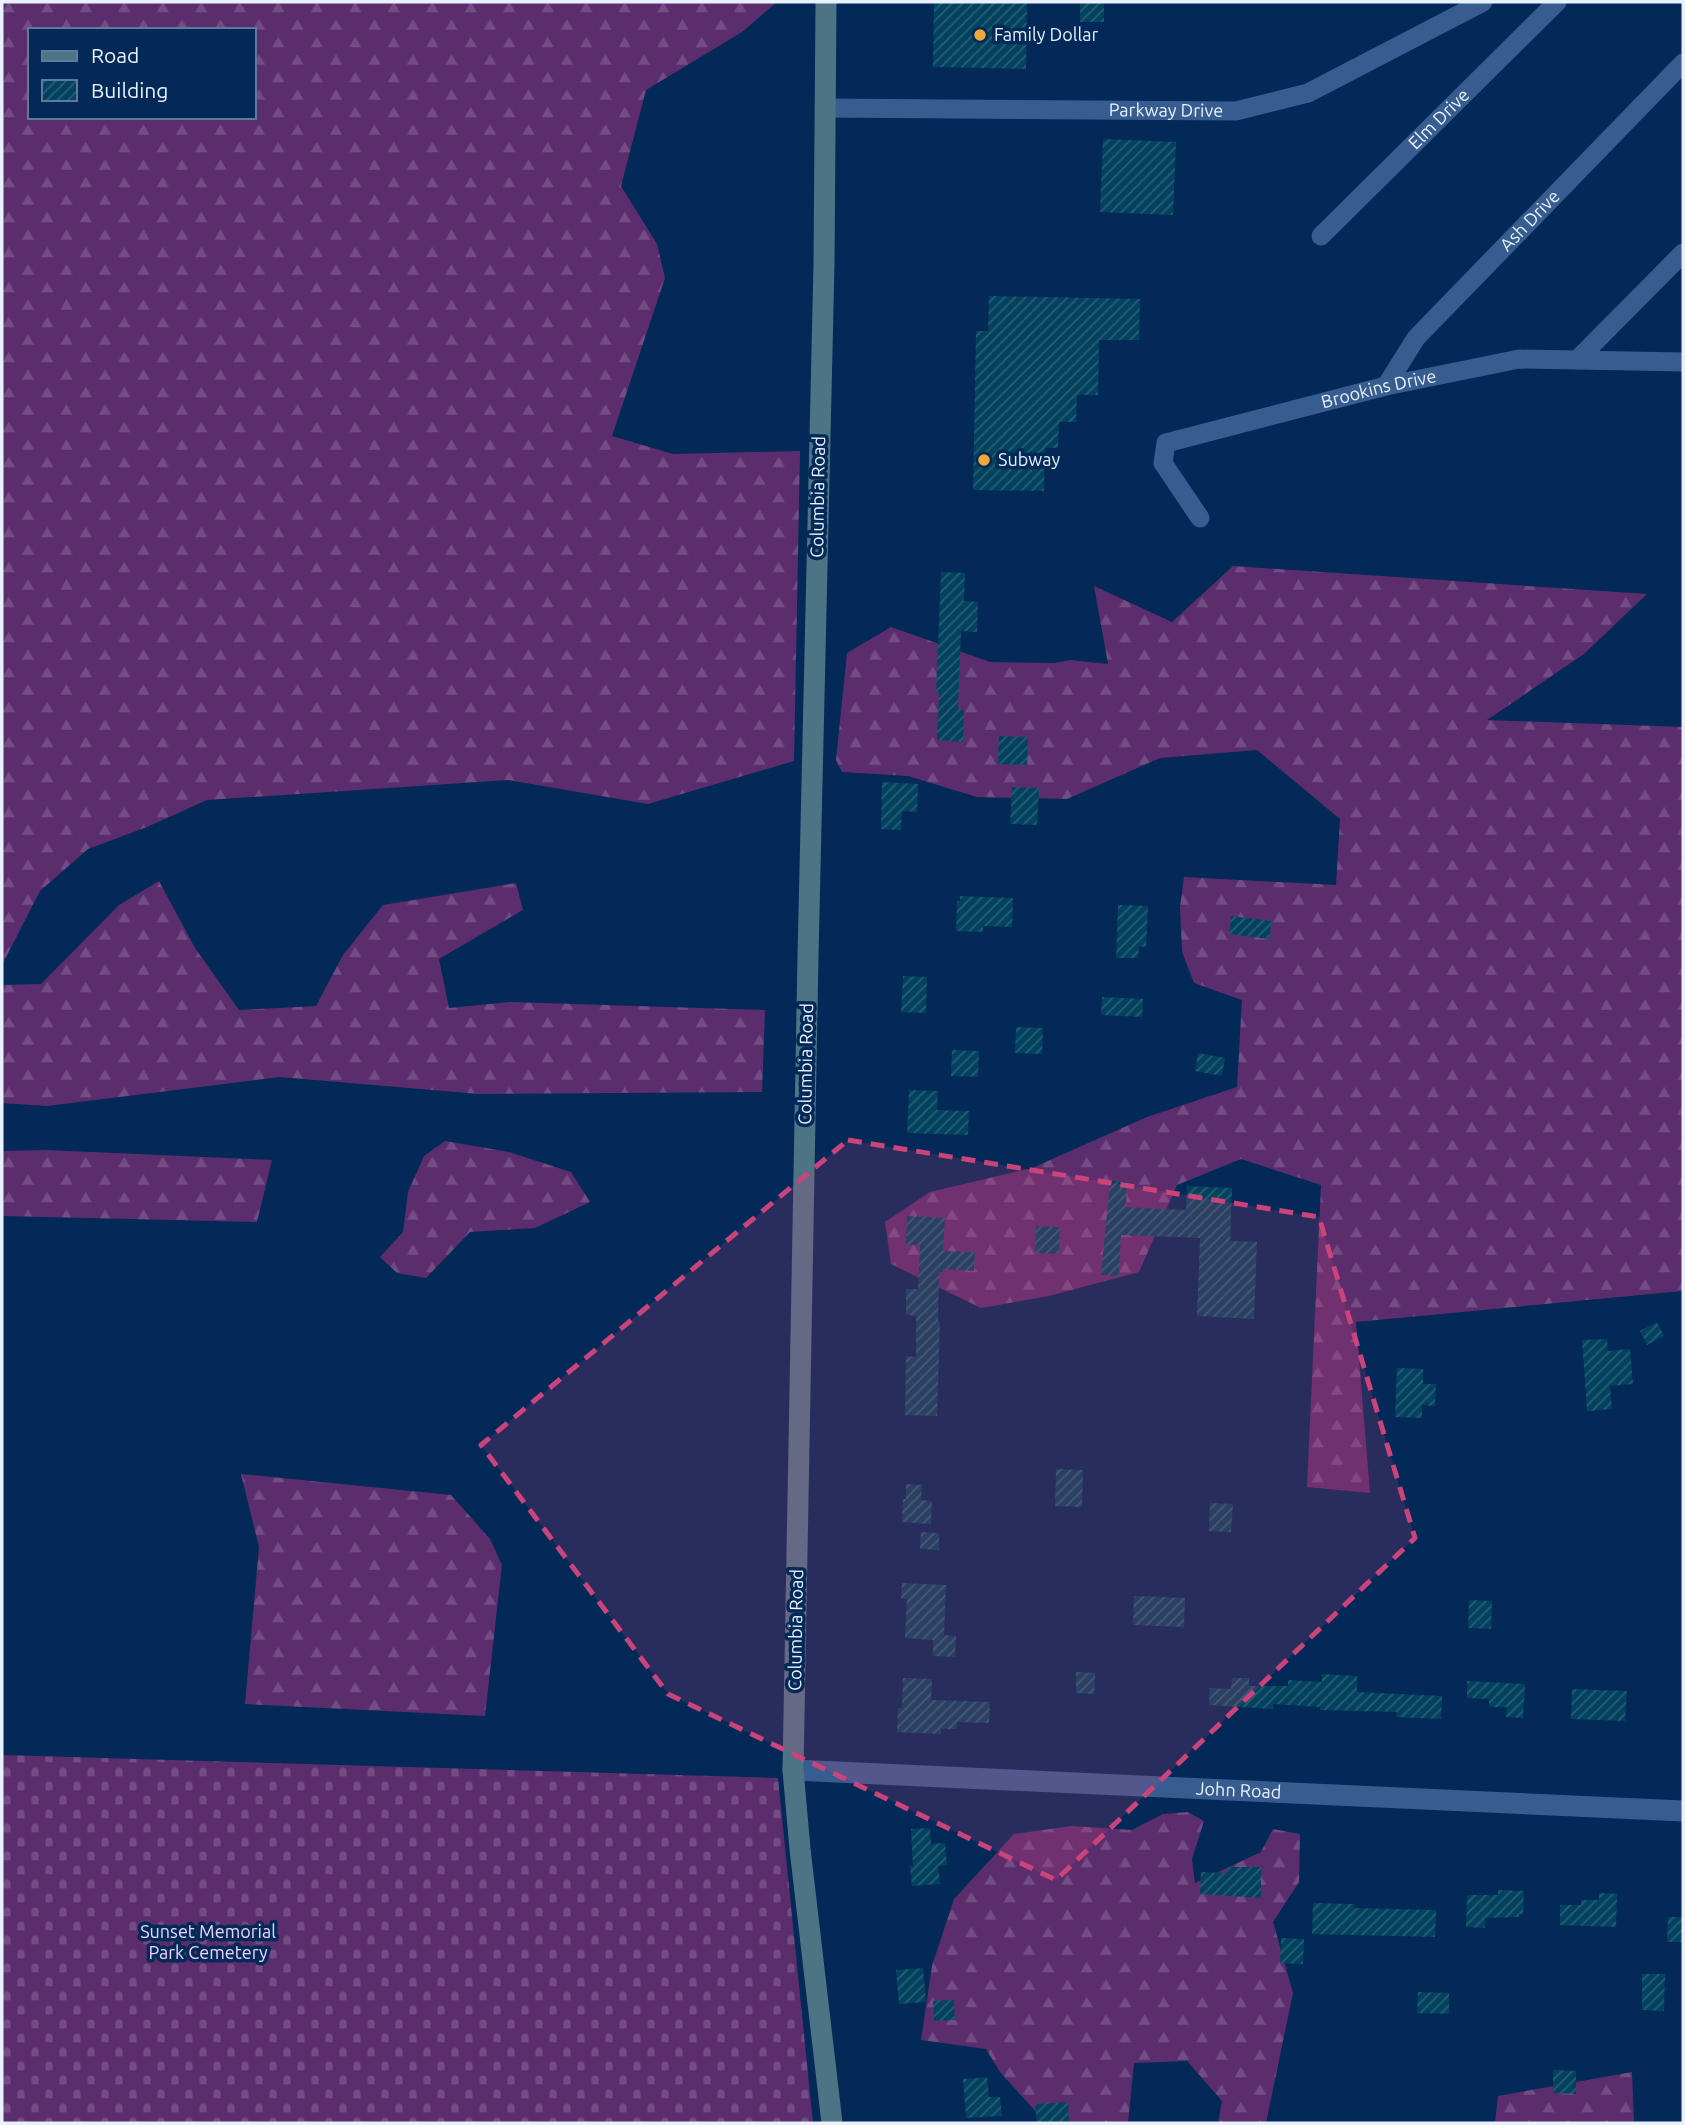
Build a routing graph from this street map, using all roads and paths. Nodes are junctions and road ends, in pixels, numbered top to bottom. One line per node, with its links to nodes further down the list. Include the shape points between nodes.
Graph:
1 (826, 2): 5 (main road, Columbia Road)
2 (1557, 2): 6 (street, Elm Drive)
3 (1475, 4): 5 (street, Parkway Drive, via 1308,93 1236,111)
4 (1683, 63): 10 (street, Ash Drive, via 1416,338)
5 (825, 108): 12 (main road, Columbia Road)
6 (1321, 236)
7 (1683, 253): 8 (street)
8 (1577, 360): 9 (street, Brookins Drive); 10 (street, Brookins Drive, via 1519,359)
9 (1683, 362)
10 (1385, 387): 11 (street, Brookins Drive, via 1166,443 1163,463)
11 (1200, 518)
12 (793, 1770): 13 (street, John Road); 14 (main road, Columbia Road)
13 (1683, 1811)
14 (832, 2123)

